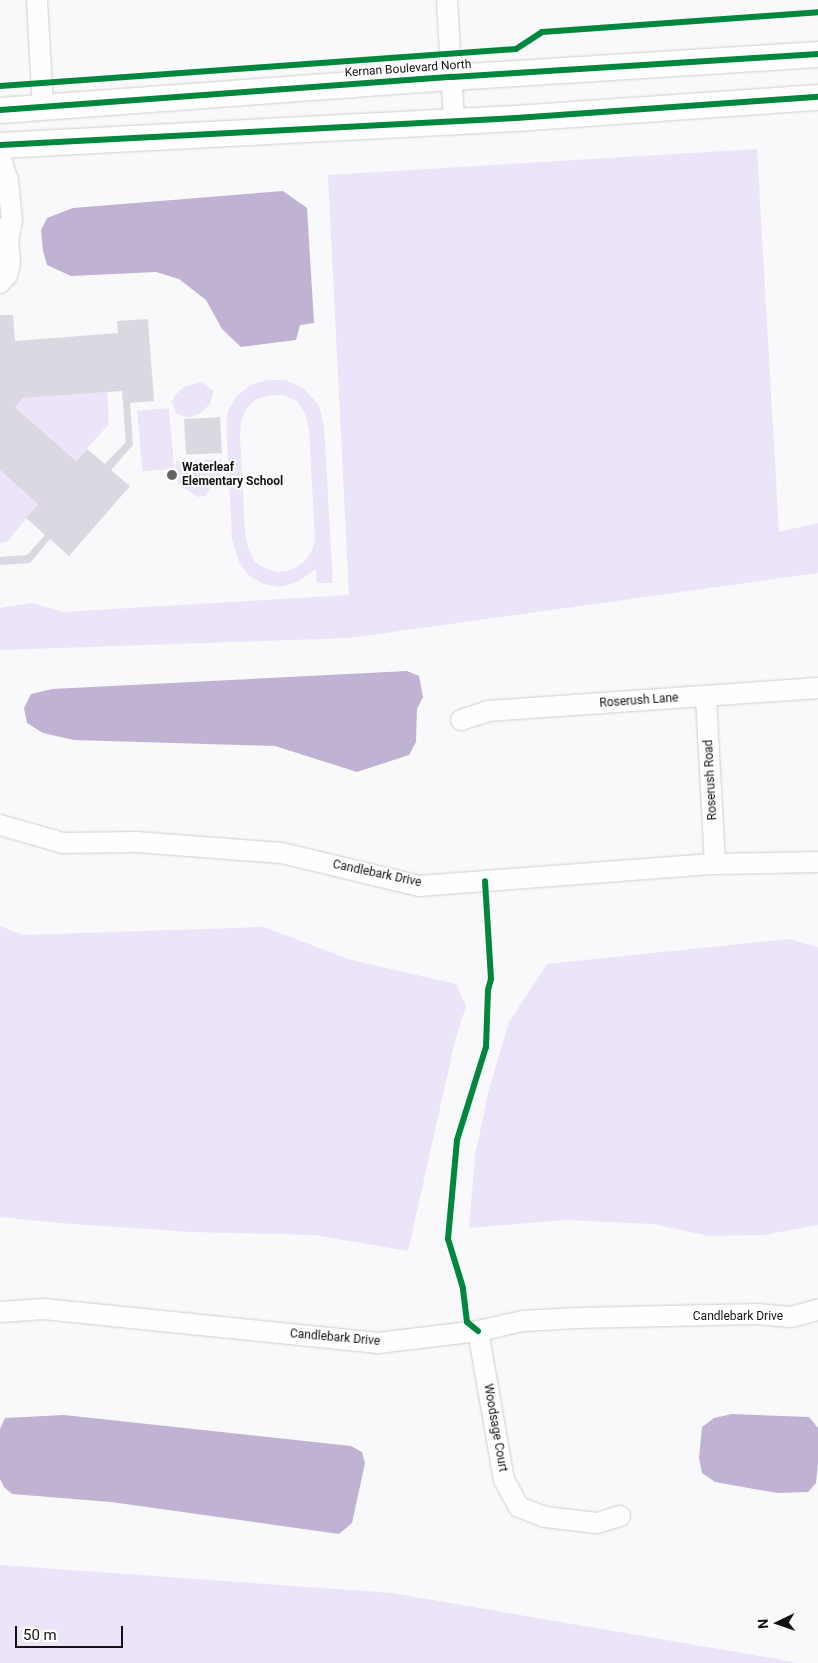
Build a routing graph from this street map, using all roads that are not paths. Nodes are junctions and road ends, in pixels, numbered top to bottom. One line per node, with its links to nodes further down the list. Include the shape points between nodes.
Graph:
1 (37, 0): 6 (street)
2 (447, 0): 4 (street)
3 (818, 54): 4 (main road, Kernan Boulevard North)
4 (452, 77): 6 (main road, Kernan Boulevard North); 8 (street)
5 (818, 97): 8 (main road)
6 (43, 107): 7 (main road, Kernan Boulevard North)
7 (0, 110)
8 (454, 121): 9 (main road)
9 (0, 144)
10 (0, 156): 12 (street, via 8,180 12,221)
11 (0, 219): 12 (street)
12 (8, 240): 13 (street, via 7,276)
13 (0, 283)
14 (818, 688): 15 (street, Roserush Lane)
15 (706, 697): 16 (street, Roserush Lane, via 488,711); 19 (street, Roserush Road)
16 (461, 720)
17 (0, 826): 19 (street, Candlebark Drive, via 63,843 136,842 282,853 420,886)
18 (818, 862): 19 (street, Candlebark Drive)
19 (715, 864)
20 (818, 1310): 22 (street, Candlebark Drive, via 791,1317 757,1314 523,1321)
21 (0, 1312): 22 (street, Candlebark Drive, via 44,1309 378,1344)
22 (478, 1331): 23 (street, Woodsage Court, via 504,1480 519,1507 545,1517 597,1523)
23 (620, 1516)

